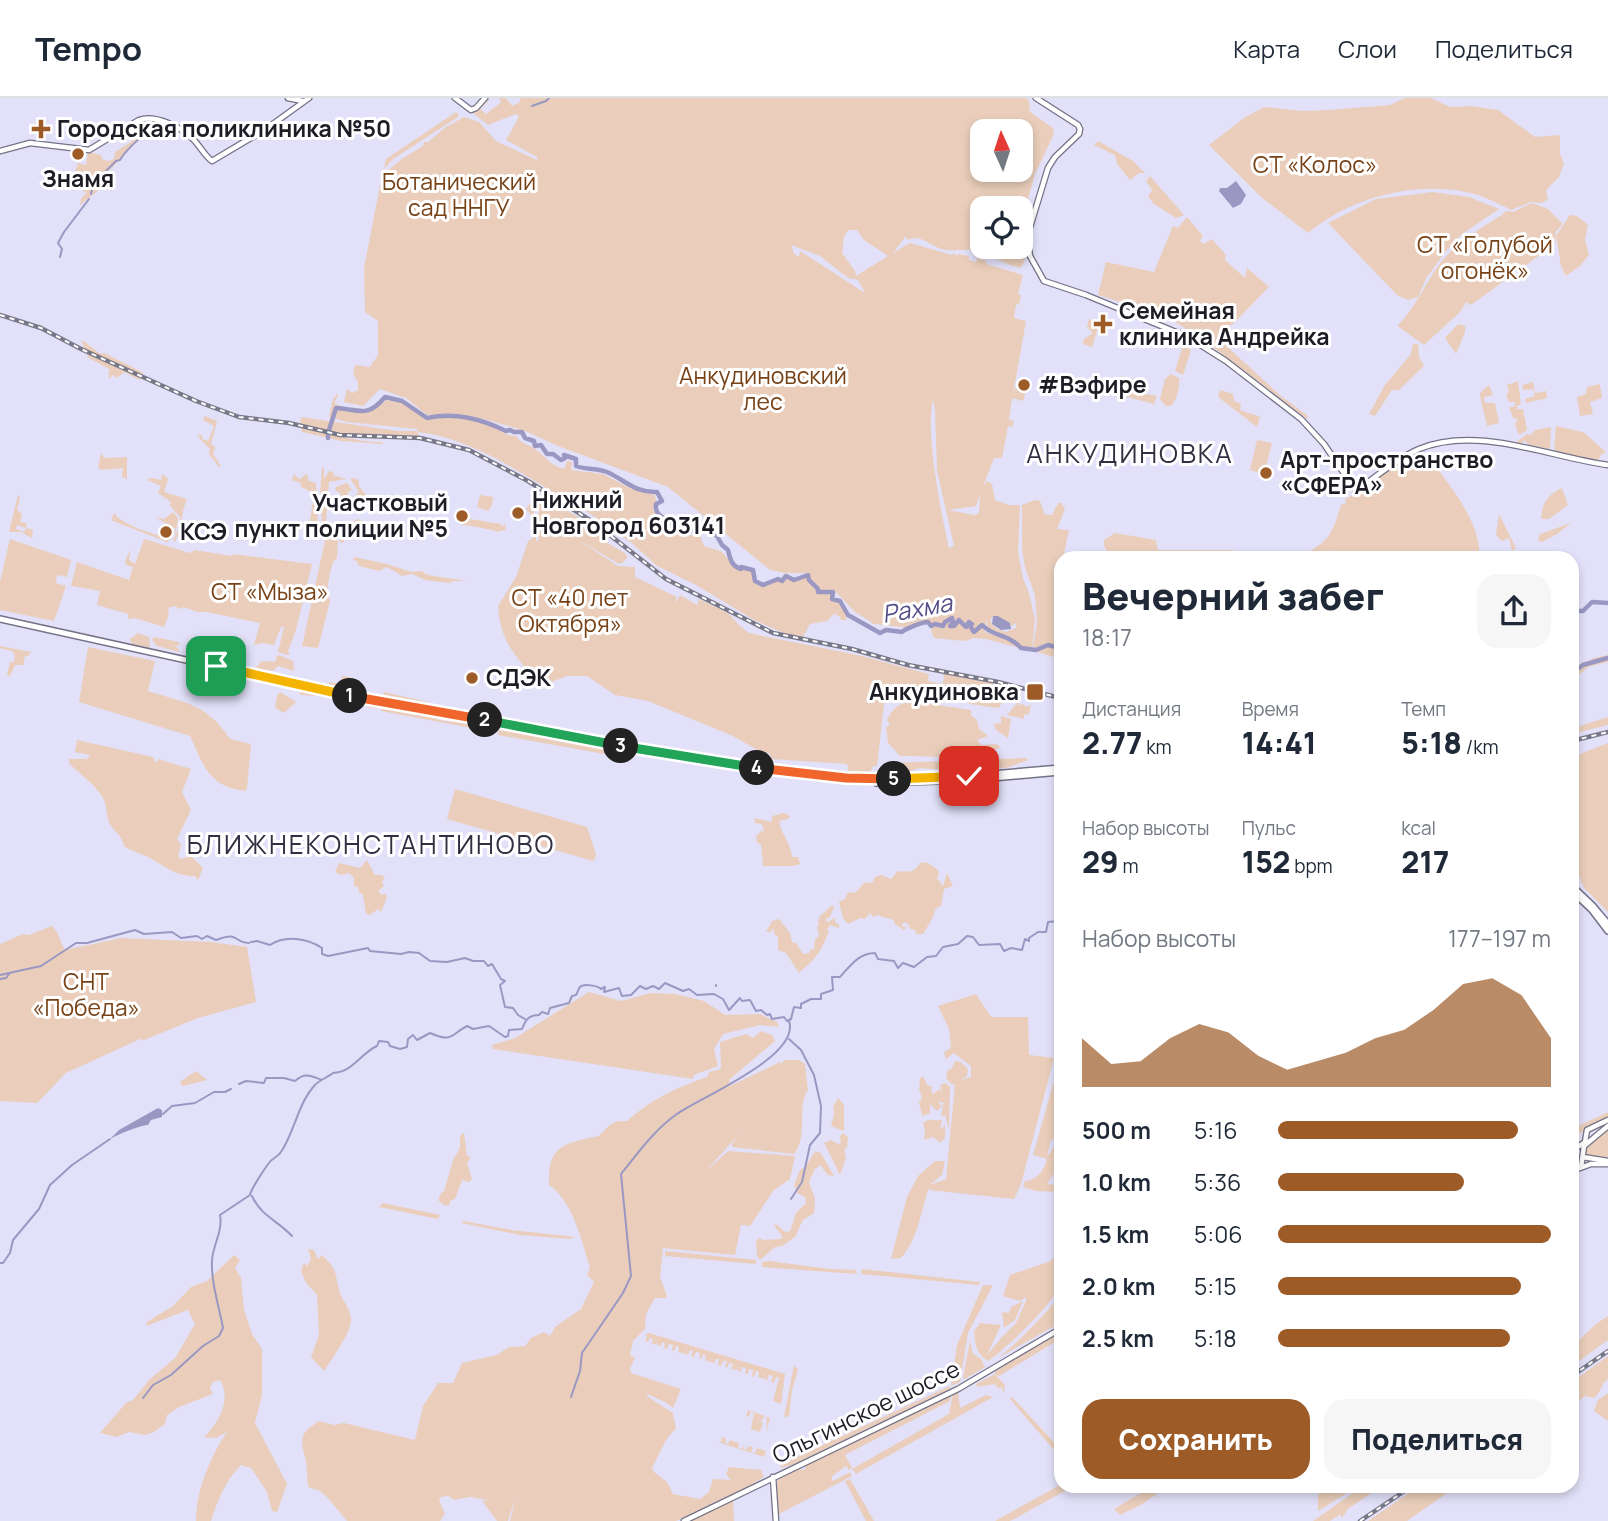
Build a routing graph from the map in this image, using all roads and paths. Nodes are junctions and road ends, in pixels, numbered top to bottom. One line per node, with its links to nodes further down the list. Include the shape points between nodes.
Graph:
1 (289, 98): 5 (main road); 6 (main road)
2 (455, 98): 3 (main road, via 471,110)
3 (485, 98)
4 (1035, 98): 10 (main road, via 1080,129 1045,173 1027,237 1040,275 1049,284 1166,328 1210,350 1301,419)
5 (306, 99): 6 (main road)
6 (295, 108): 7 (main road, via 212,161 184,131 146,118 89,150 30,143)
7 (0, 151)
8 (1608, 465): 9 (main road, via 1469,441 1418,450)
9 (1371, 481): 10 (main road, via 1358,486); 10 (main road, via 1356,491)
10 (1349, 482)
11 (0, 621): 12 (main road, via 379,704)
12 (755, 769): 13 (main road, via 908,779); 14 (main road, via 887,783)
13 (1054, 770)
14 (1054, 771)
15 (1579, 894): 17 (main road)
16 (1579, 896): 18 (main road)
17 (1608, 924)
18 (1608, 931)
19 (1608, 1120): 21 (main road)
20 (1608, 1126): 22 (main road)
21 (1591, 1129): 22 (main road, via 1595,1132); 22 (main road, via 1586,1131)
22 (1592, 1138): 23 (main road); 25 (main road)
23 (1579, 1147)
24 (1579, 1155): 25 (main road)
25 (1582, 1156): 26 (main road); 27 (main road)
26 (1608, 1162): 27 (main road)
27 (1581, 1167)
28 (1054, 1333): 29 (main road, Ольгинское шоссе, via 961,1387)
29 (773, 1479): 30 (main road, Ольгинское шоссе); 31 (main road)
30 (684, 1521)
31 (776, 1521)

